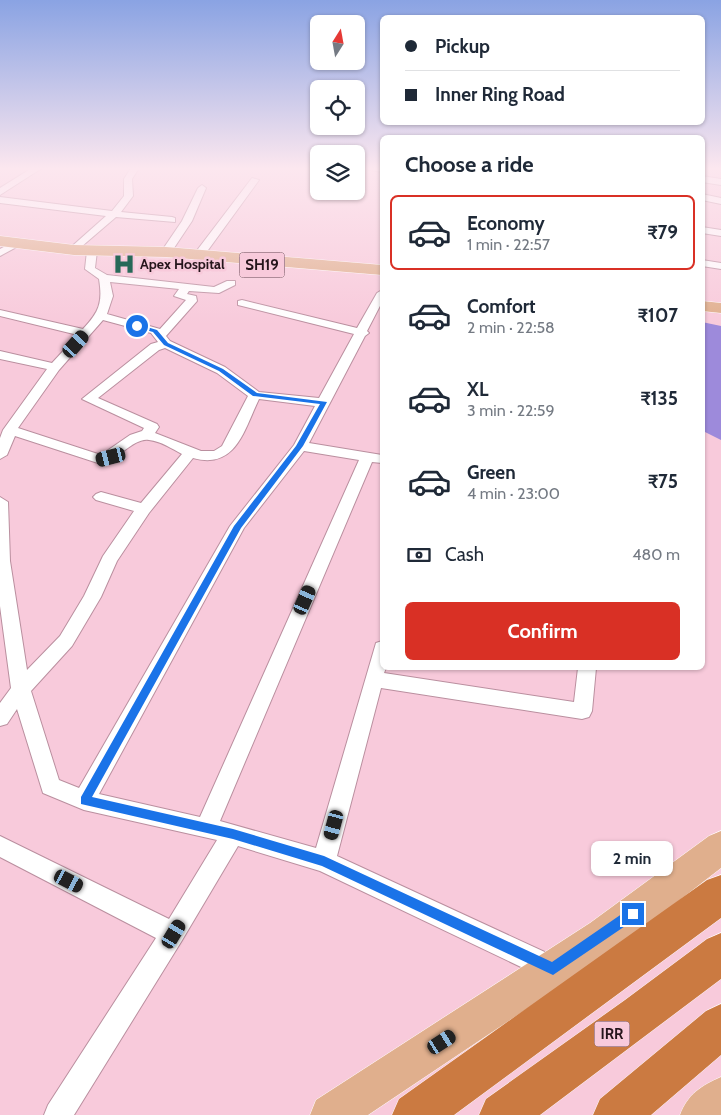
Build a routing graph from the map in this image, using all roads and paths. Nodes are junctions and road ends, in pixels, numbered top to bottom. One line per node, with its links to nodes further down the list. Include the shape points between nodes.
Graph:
1 (107, 220): 8 (street)
2 (187, 220): 11 (street)
3 (225, 220): 13 (street)
4 (705, 230): 5 (street)
5 (721, 233)
6 (0, 241): 7 (main road, SH19)
7 (17, 244): 8 (main road, SH19); 12 (street)
8 (74, 250): 9 (main road, SH19)
9 (92, 251): 10 (main road, SH19); 17 (street, via 90,269)
10 (143, 252): 11 (main road, SH19); 18 (main road, SH19, via 163,257)
11 (166, 252): 13 (main road, SH19)
12 (0, 253)
13 (199, 255): 16 (main road, SH19)
14 (705, 263): 15 (street)
15 (721, 266)
16 (380, 270)
17 (104, 278): 20 (street); 28 (street, via 107,296)
18 (380, 278)
19 (231, 283): 20 (street, via 219,290)
20 (186, 287): 31 (street, via 180,296 192,298 191,301)
21 (380, 297): 30 (street)
22 (242, 303): 30 (street)
23 (705, 306): 24 (main road)
24 (721, 308)
25 (705, 310): 27 (main road)
26 (0, 313): 29 (street)
27 (721, 313)
28 (101, 316): 29 (street); 31 (street, via 155,331)
29 (86, 333): 33 (street)
30 (363, 333): 35 (street)
31 (163, 340): 34 (street, via 221,370); 37 (street, via 90,399 150,426 152,428)
32 (0, 355): 33 (street)
33 (56, 367): 36 (street)
34 (255, 395): 35 (street); 39 (street, via 222,454 207,457)
35 (324, 402): 38 (street)
36 (10, 430): 37 (street, via 101,460 111,457 136,436); 40 (street)
37 (147, 435): 39 (street)
38 (300, 446): 41 (street); 50 (street, via 238,526)
39 (191, 452): 44 (street)
40 (0, 456)
41 (375, 458): 51 (street)
42 (101, 497): 44 (street)
43 (0, 502): 48 (street, via 2,561)
44 (144, 508): 48 (street, via 108,560 92,597 66,641)
45 (380, 655): 47 (street)
46 (587, 670): 47 (street, via 582,711)
47 (373, 679): 55 (street)
48 (21, 689): 49 (street); 50 (street, via 50,786)
49 (0, 718)
50 (84, 800): 51 (street)
51 (206, 828): 52 (street)
52 (233, 834): 55 (street); 57 (street)
53 (0, 846): 57 (street)
54 (721, 847): 59 (main road, via 603,936)
55 (324, 861): 59 (street)
56 (721, 894): 64 (highway)
57 (174, 934): 62 (street)
58 (721, 953): 65 (highway, IRR, via 666,997)
59 (553, 968): 63 (main road)
60 (721, 1026): 66 (highway)
61 (721, 1098): 67 (main road)
62 (58, 1115)
63 (331, 1115)
64 (416, 1115)
65 (502, 1115)
66 (616, 1115)
67 (701, 1115)

